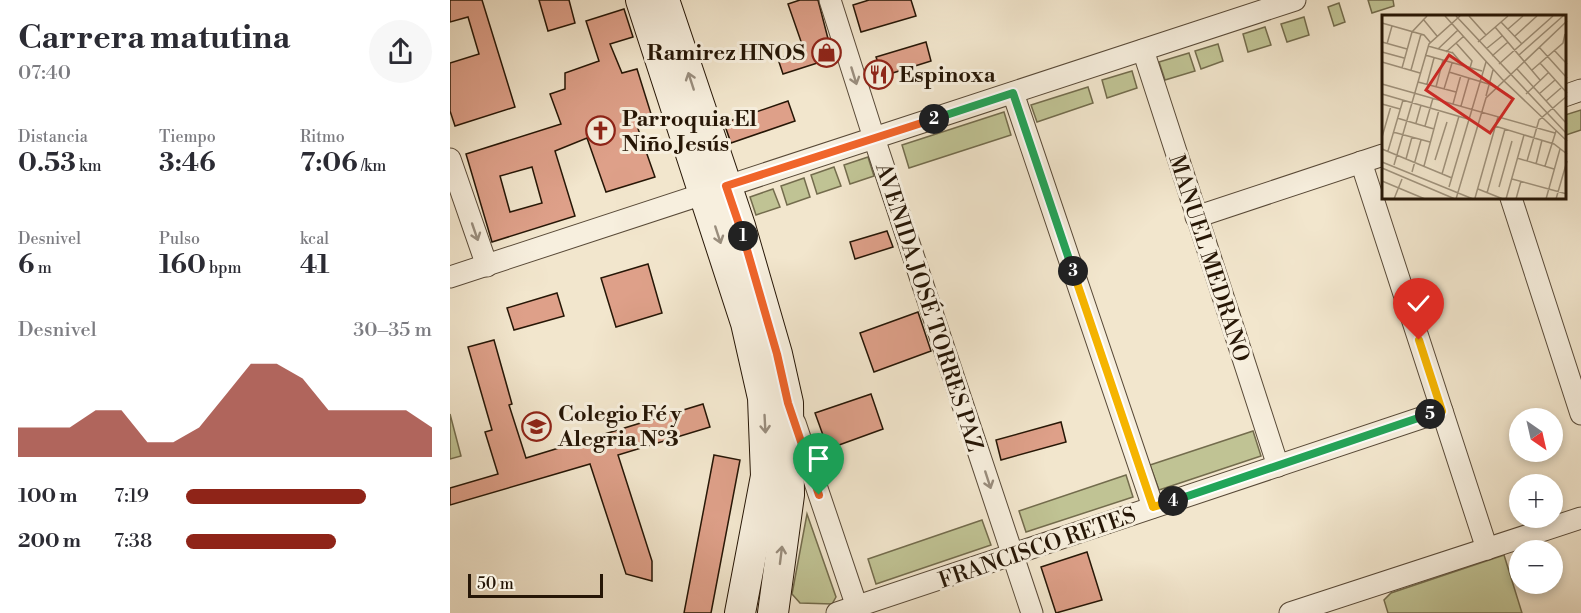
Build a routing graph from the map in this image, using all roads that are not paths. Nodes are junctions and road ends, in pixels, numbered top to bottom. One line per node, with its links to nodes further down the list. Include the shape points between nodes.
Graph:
1 (641, 0): 13 (main road)
2 (664, 0): 13 (main road, one-way to 2)
3 (831, 0): 9 (street, AVENIDA JOSÉ TORRES PAZ, one-way to 9)
4 (1295, 0): 5 (street)
5 (1143, 50): 7 (street); 15 (street, MANUEL MEDRANO)
6 (1581, 90): 8 (street)
7 (1013, 93): 9 (street); 22 (street)
8 (1566, 95)
9 (873, 138): 13 (street); 25 (street, AVENIDA JOSÉ TORRES PAZ, one-way to 25)
10 (1382, 155): 12 (street)
11 (450, 159): 16 (street, one-way to 16)
12 (1360, 162): 15 (street); 19 (street)
13 (715, 190): 16 (street); 18 (main road, via 777,354); 28 (main road, one-way to 28, via 753,347 766,424 766,476)
14 (1512, 200): 20 (street)
15 (1196, 217): 21 (street, MANUEL MEDRANO)
16 (487, 266): 17 (street)
17 (450, 278)
18 (788, 403): 27 (street); 29 (main road, one-way to 18, via 789,495)
19 (1442, 411): 21 (street, FRANCISCO RETES); 24 (street)
20 (1581, 414)
21 (1278, 466): 22 (street, FRANCISCO RETES)
22 (1153, 507): 25 (street, FRANCISCO RETES)
23 (1581, 518): 24 (street)
24 (1487, 549): 26 (street)
25 (1012, 555): 27 (street, FRANCISCO RETES); 30 (street, AVENIDA JOSÉ TORRES PAZ)
26 (1300, 610): 31 (street)
27 (851, 611)
28 (740, 613)
29 (773, 613)
30 (1032, 613)
31 (1333, 613)

